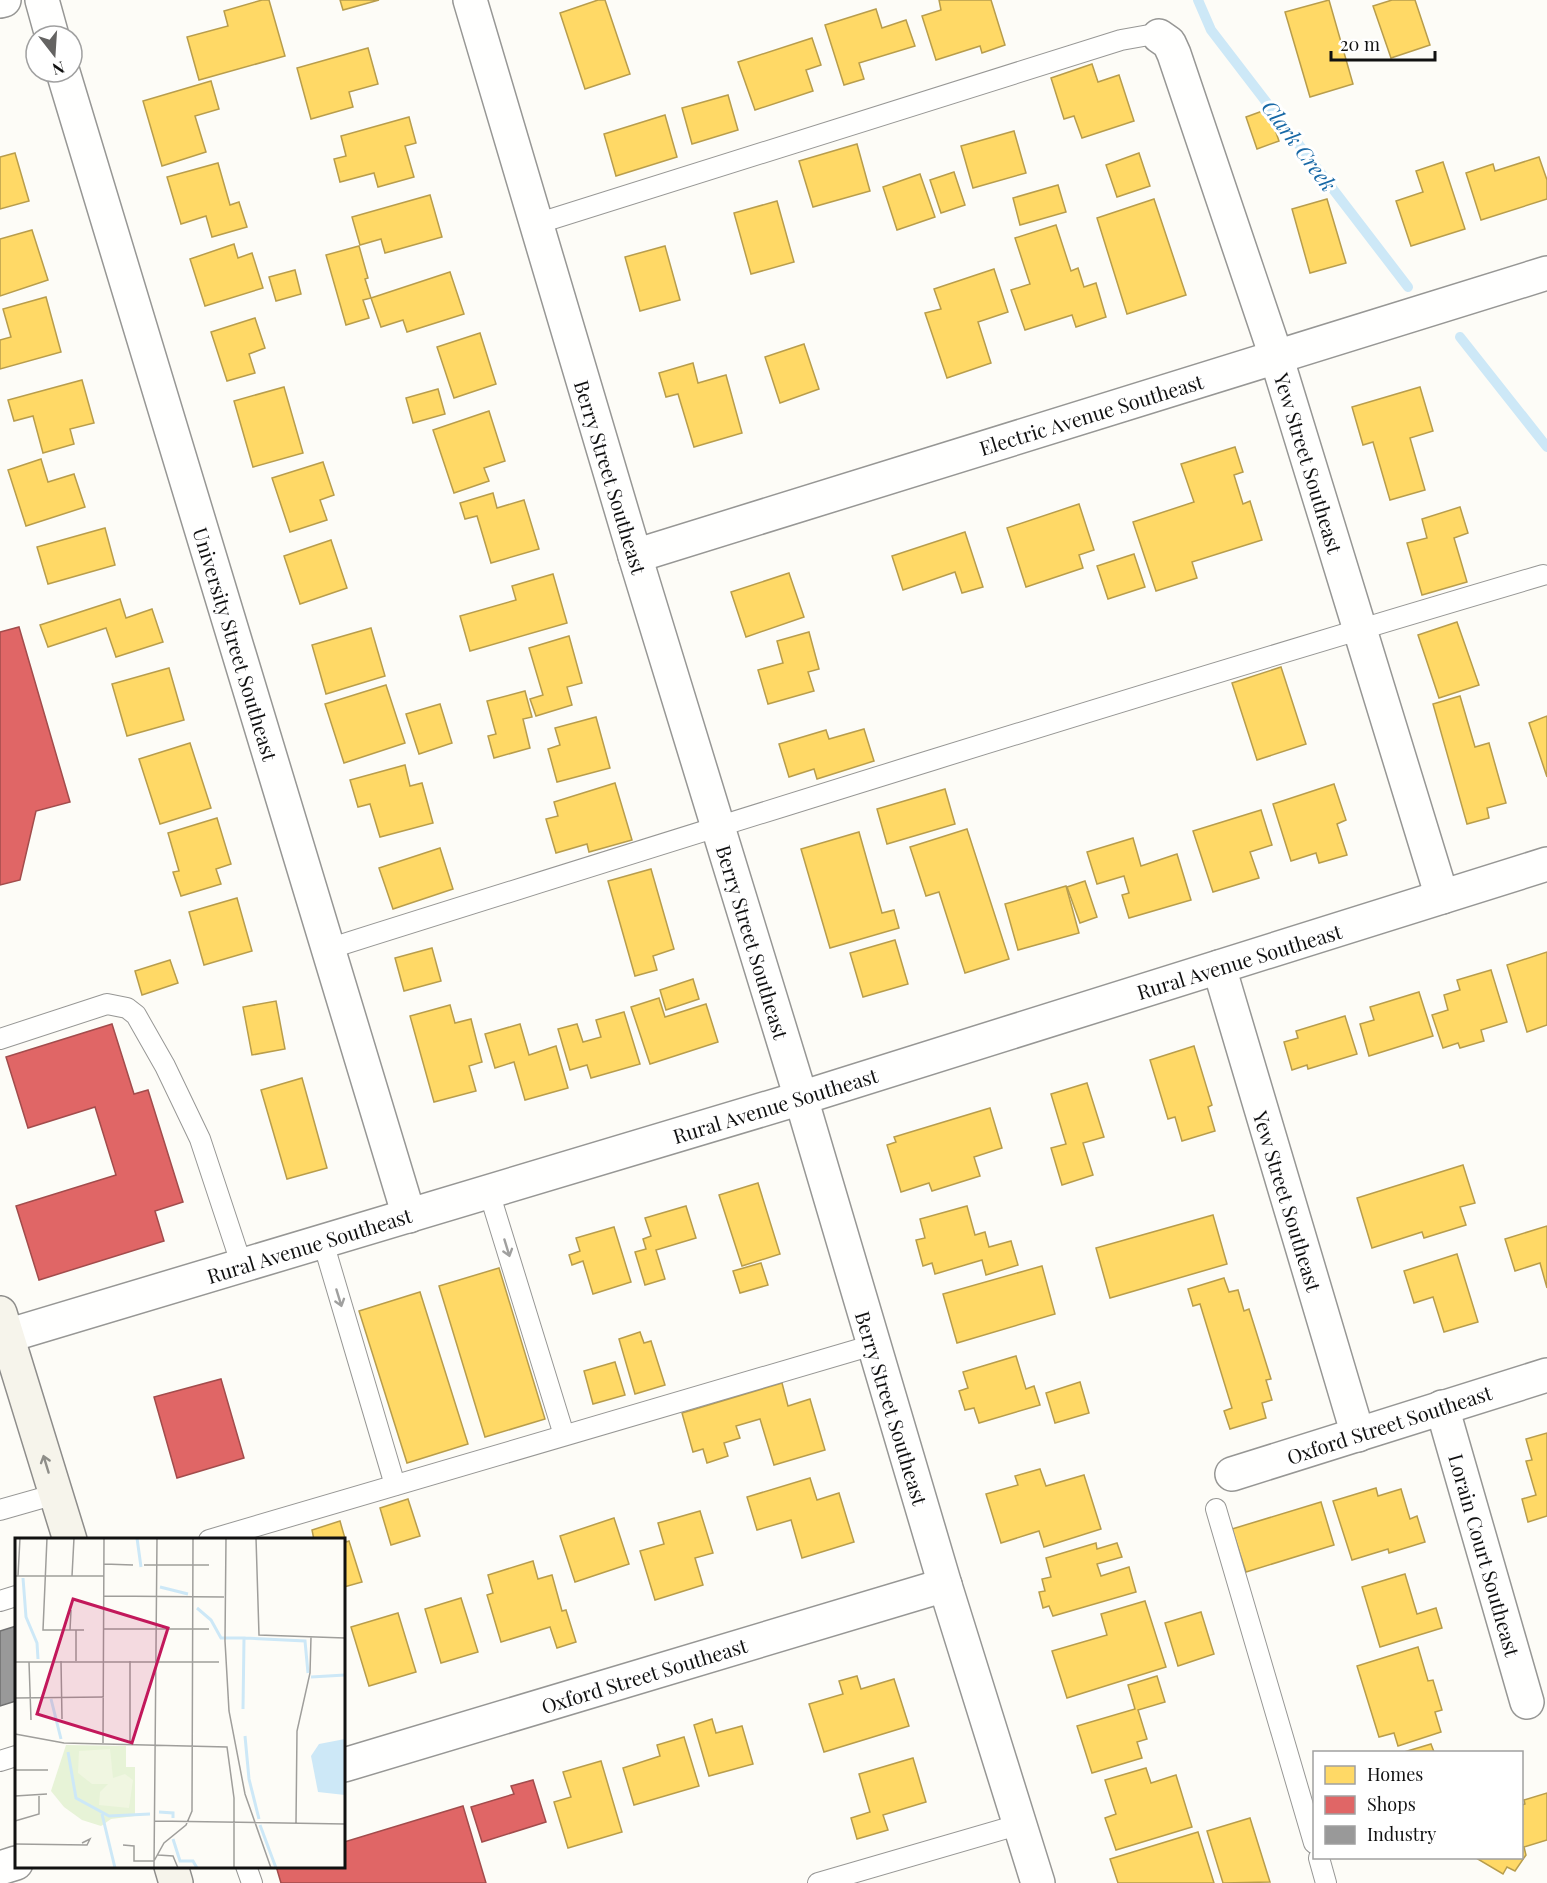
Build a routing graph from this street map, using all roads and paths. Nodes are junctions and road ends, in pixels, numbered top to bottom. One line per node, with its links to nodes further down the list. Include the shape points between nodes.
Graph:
1 (42, 0): 3 (street)
2 (470, 0): 6 (street, Berry Street Southeast)
3 (49, 24)
4 (1159, 36): 6 (lane, via 1121,40); 8 (street, Yew Street Southeast, via 1169,43 1174,54)
5 (67, 84): 15 (street, University Street Southeast)
6 (536, 224): 9 (street, Berry Street Southeast)
7 (1547, 273): 8 (street, Electric Avenue Southeast)
8 (1276, 356): 9 (street, Electric Avenue Southeast); 11 (street, Yew Street Southeast)
9 (635, 556): 12 (street, Berry Street Southeast)
10 (1543, 575): 11 (lane)
11 (1360, 629): 12 (lane); 14 (street, Yew Street Southeast)
12 (718, 826): 15 (lane); 18 (street, Berry Street Southeast)
13 (1547, 864): 14 (street, Rural Avenue Southeast)
14 (1442, 897): 16 (street, Rural Avenue Southeast)
15 (327, 949): 20 (street, University Street Southeast)
16 (1219, 967): 18 (street, Rural Avenue Southeast); 28 (street, Yew Street Southeast)
17 (1, 1036): 22 (lane, via 107,1004 127,1008 136,1015 200,1138)
18 (801, 1098): 19 (street, Rural Avenue Southeast); 24 (street, Berry Street Southeast)
19 (489, 1192): 20 (street, Rural Avenue Southeast); 27 (lane, one-way to 27)
20 (409, 1216): 21 (street, Rural Avenue Southeast)
21 (322, 1242): 22 (street, Rural Avenue Southeast); 30 (lane, one-way to 30)
22 (242, 1266): 23 (street, Rural Avenue Southeast)
23 (2, 1329): 31 (main road, one-way to 23)
24 (873, 1345): 27 (lane); 36 (street, Berry Street Southeast)
25 (1547, 1374): 26 (street, Oxford Street Southeast)
26 (1442, 1407): 28 (street, Oxford Street Southeast); 39 (street, Lorain Court Southeast)
27 (564, 1435): 30 (lane)
28 (1358, 1435): 29 (street, Oxford Street Southeast)
29 (1232, 1474)
30 (395, 1485): 35 (lane)
31 (56, 1494): 33 (lane); 34 (main road)
32 (1216, 1509): 44 (lane)
33 (0, 1510)
34 (70, 1538)
35 (212, 1538)
36 (945, 1585): 42 (street, Oxford Street Southeast); 43 (street, Berry Street Southeast)
37 (15, 1596): 38 (lane)
38 (0, 1601)
39 (1527, 1702)
40 (15, 1756): 41 (lane)
41 (0, 1761)
42 (345, 1765)
43 (1021, 1824): 52 (lane); 53 (street, Berry Street Southeast)
44 (1313, 1840)
45 (1320, 1859): 54 (lane)
46 (15, 1863): 47 (street)
47 (0, 1868)
48 (172, 1868): 50 (main road)
49 (247, 1868): 51 (lane)
50 (176, 1883)
51 (252, 1883)
52 (818, 1883)
53 (1038, 1883)
54 (1326, 1883)

